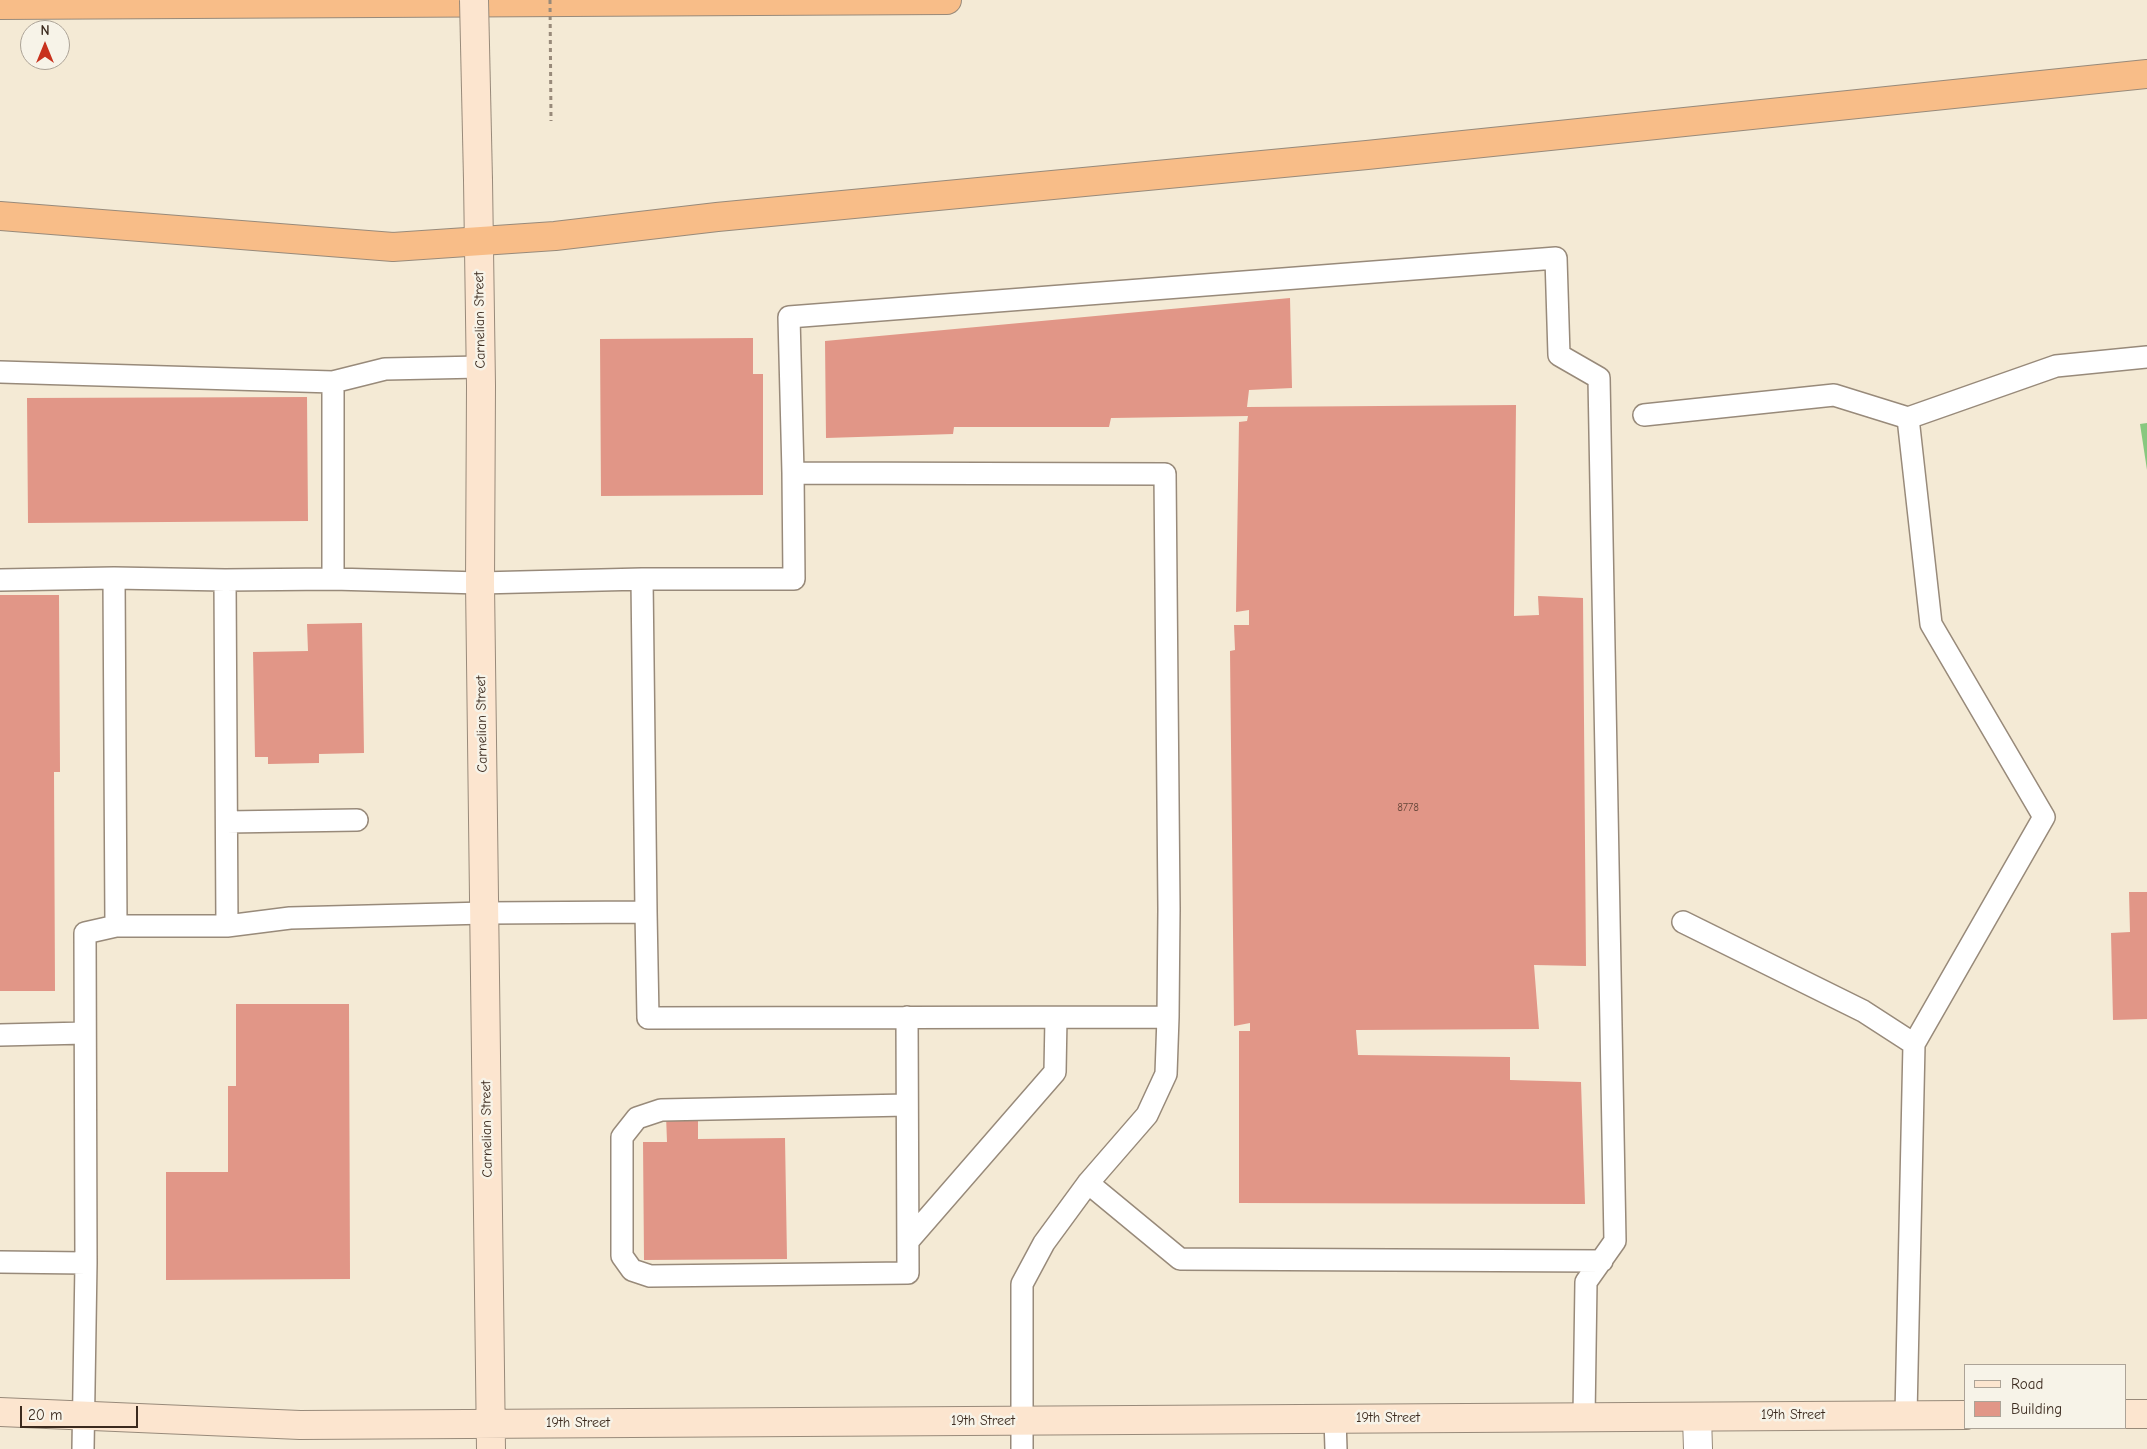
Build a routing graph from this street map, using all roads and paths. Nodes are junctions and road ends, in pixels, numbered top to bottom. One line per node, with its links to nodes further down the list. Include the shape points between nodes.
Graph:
1 (474, 0): 8 (main road, Carnelian Street, bridge)
2 (550, 0): 6 (path, bridge)
3 (947, 0): 4 (highway)
4 (0, 5)
5 (2147, 74): 8 (highway, via 1357,156)
6 (551, 121)
7 (0, 216): 8 (highway, via 393,247)
8 (479, 241): 10 (main road, Carnelian Street)
9 (2147, 357): 14 (lane, via 2056,366)
10 (480, 367): 12 (lane, via 385,369); 21 (main road, Carnelian Street)
11 (0, 372): 12 (lane)
12 (333, 382): 17 (lane)
13 (1644, 415): 14 (lane, via 1834,395)
14 (1908, 418): 34 (lane, via 1931,624 2044,817)
15 (793, 473): 18 (lane, via 794,579); 30 (lane, via 1164,474); 38 (lane, via 789,318 1556,258 1560,355 1600,378 1615,1241)
16 (114, 578): 19 (lane); 20 (lane); 27 (lane)
17 (333, 579): 20 (lane); 21 (lane)
18 (642, 579): 21 (lane); 24 (lane)
19 (0, 580)
20 (225, 580): 23 (lane)
21 (480, 582): 25 (main road, Carnelian Street)
22 (357, 820): 23 (lane)
23 (227, 822): 28 (lane)
24 (646, 912): 25 (lane); 29 (lane, via 648,1018)
25 (485, 913): 28 (lane, via 290,918); 51 (main road, Carnelian Street)
26 (1683, 922): 34 (lane, via 1863,1011)
27 (116, 926): 28 (lane); 32 (lane, via 85,933)
28 (227, 926)
29 (907, 1016): 31 (lane); 35 (lane)
30 (1168, 1016): 31 (lane); 36 (lane, via 1166,1074 1147,1115)
31 (1056, 1018): 37 (lane, via 1055,1072)
32 (85, 1033): 33 (lane); 40 (lane)
33 (0, 1035)
34 (1914, 1044): 46 (lane)
35 (907, 1105): 37 (lane); 37 (lane, via 660,1110 637,1118 622,1137 622,1256 632,1270 650,1276 908,1273)
36 (1088, 1184): 38 (lane, via 1180,1259); 50 (lane, via 1044,1243 1022,1284)
37 (908, 1241)
38 (1602, 1261): 47 (lane, via 1586,1282)
39 (0, 1262): 40 (lane)
40 (86, 1263): 45 (lane)
41 (0, 1412): 45 (main road, 19th Street)
42 (2127, 1414): 43 (main road)
43 (2147, 1414)
44 (1964, 1415): 46 (main road, 19th Street)
45 (83, 1416): 51 (main road, 19th Street, via 300,1424); 52 (lane)
46 (1906, 1416): 48 (main road, 19th Street)
47 (1584, 1417): 48 (main road, 19th Street); 49 (main road, 19th Street)
48 (1697, 1417): 55 (street)
49 (1335, 1419): 50 (main road, 19th Street); 54 (lane)
50 (1022, 1421): 51 (main road, 19th Street); 53 (lane)
51 (490, 1436)
52 (83, 1449)
53 (1022, 1449)
54 (1336, 1449)
55 (1698, 1449)

